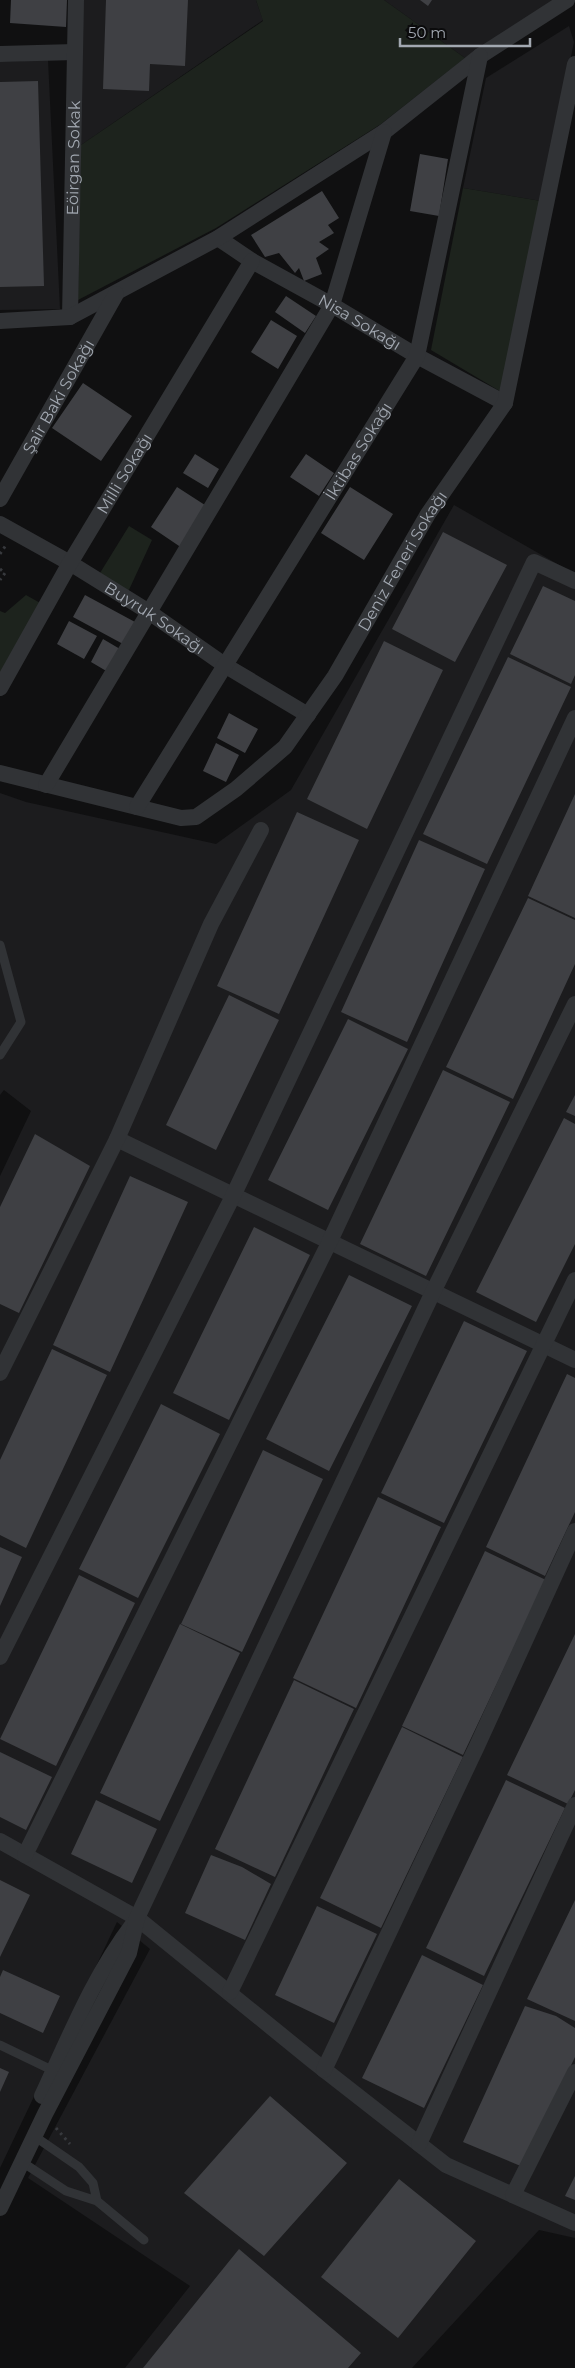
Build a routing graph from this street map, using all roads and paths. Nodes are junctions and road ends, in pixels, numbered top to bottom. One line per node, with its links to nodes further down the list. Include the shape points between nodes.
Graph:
1 (76, 0): 3 (street, Eöirgan Sokak)
2 (566, 0): 5 (street)
3 (74, 52): 4 (street); 12 (street, Eöirgan Sokak)
4 (0, 54)
5 (480, 56): 7 (street); 14 (street, İktibas Sokağı)
6 (575, 64): 15 (street, Deniz Feneri Sokağı)
7 (384, 132): 8 (street); 11 (street)
8 (218, 238): 9 (street, Nisa Sokağı); 10 (street)
9 (252, 261): 11 (street, Nisa Sokağı); 18 (street, Milli Sokağı)
10 (116, 294): 12 (street); 16 (street, Şair Baki Sokağı)
11 (332, 304): 14 (street, Nisa Sokağı); 22 (street)
12 (70, 318): 13 (street)
13 (0, 321)
14 (416, 356): 15 (street, Nisa Sokağı); 23 (street, İktibas Sokağı)
15 (504, 403): 25 (street, Deniz Feneri Sokağı, via 428,514 335,676)
16 (0, 499)
17 (0, 524): 18 (street, Buyruk Sokağı)
18 (70, 563): 22 (street, Buyruk Sokağı); 24 (street, Milli Sokağı)
19 (0, 569): 20 (path, via 5,573)
20 (0, 580)
21 (575, 582): 35 (street, via 534,562)
22 (149, 612): 23 (street, Buyruk Sokağı); 28 (street)
23 (226, 666): 25 (street, Buyruk Sokağı); 29 (street, İktibas Sokağı)
24 (0, 688)
25 (308, 715): 29 (street, Deniz Feneri Sokağı, via 285,747 236,789 196,817 181,818)
26 (575, 718): 36 (street)
27 (0, 774): 28 (street, Deniz Feneri Sokağı)
28 (46, 785): 29 (street, Deniz Feneri Sokağı)
29 (137, 807)
30 (261, 830): 34 (street, via 210,924)
31 (0, 946): 33 (lane, via 20,1022)
32 (575, 1004): 38 (street)
33 (0, 1055)
34 (117, 1139): 35 (street); 41 (street)
35 (233, 1196): 36 (street); 43 (street)
36 (329, 1243): 38 (street); 46 (street)
37 (575, 1280): 39 (street)
38 (433, 1292): 39 (street); 47 (street)
39 (542, 1345): 40 (street); 48 (street)
40 (575, 1360)
41 (0, 1373)
42 (575, 1531): 50 (street)
43 (0, 1657)
44 (575, 1805): 54 (street)
45 (0, 1841): 46 (street)
46 (26, 1855): 47 (street)
47 (137, 1918): 48 (street); 52 (street, via 129,1953)
48 (230, 1992): 50 (street)
49 (0, 2045): 52 (lane)
50 (324, 2070): 54 (street)
51 (575, 2072): 57 (street)
52 (59, 2074): 53 (street)
53 (30, 2134): 55 (street); 58 (lane, via 79,2167 93,2183)
54 (419, 2144): 57 (street, via 446,2165)
55 (18, 2159): 56 (street); 58 (lane, via 66,2191); 59 (street)
56 (0, 2187)
57 (513, 2195): 60 (street)
58 (97, 2201): 61 (lane)
59 (0, 2208)
60 (575, 2223)
61 (144, 2240)

